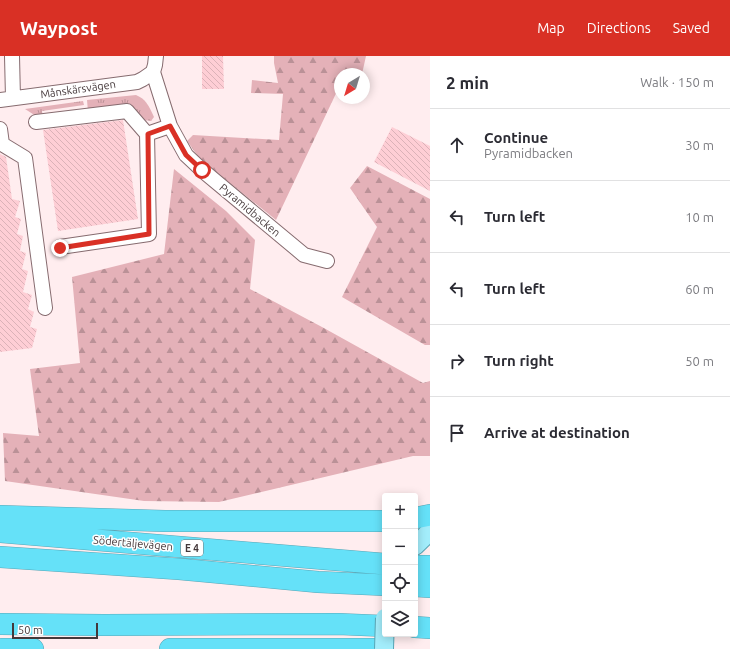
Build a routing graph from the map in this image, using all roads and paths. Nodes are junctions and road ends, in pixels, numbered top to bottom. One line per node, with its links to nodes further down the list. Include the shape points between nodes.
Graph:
1 (12, 56): 4 (street)
2 (156, 56): 3 (street, Pyramidbacken)
3 (153, 72): 4 (street, Månskärsvägen, via 137,82); 6 (street, Pyramidbacken)
4 (7, 99)
5 (36, 122): 8 (street, via 127,112)
6 (170, 126): 8 (street); 10 (street, Pyramidbacken, via 186,155 202,170 304,255)
7 (0, 129): 11 (street, via 2,144 25,158)
8 (148, 134): 9 (street, via 149,234)
9 (60, 248)
10 (328, 261)
11 (45, 308)
12 (430, 515): 14 (highway)
13 (0, 516): 15 (highway, via 165,521)
14 (418, 517)
15 (382, 521)
16 (430, 531): 18 (main road)
17 (0, 532): 20 (highway, Södertäljevägen / E 4)
18 (418, 543)
19 (0, 558): 23 (highway)
20 (382, 564)
21 (418, 566): 22 (highway)
22 (430, 566)
23 (382, 585)
24 (418, 586): 25 (highway)
25 (430, 587)
26 (0, 624): 27 (highway)
27 (382, 626)
28 (418, 627): 29 (highway)
29 (430, 628)
30 (384, 637): 34 (main road, bridge)
31 (2, 649): 32 (highway)
32 (33, 649)
33 (170, 649): 34 (highway)
34 (383, 649)

